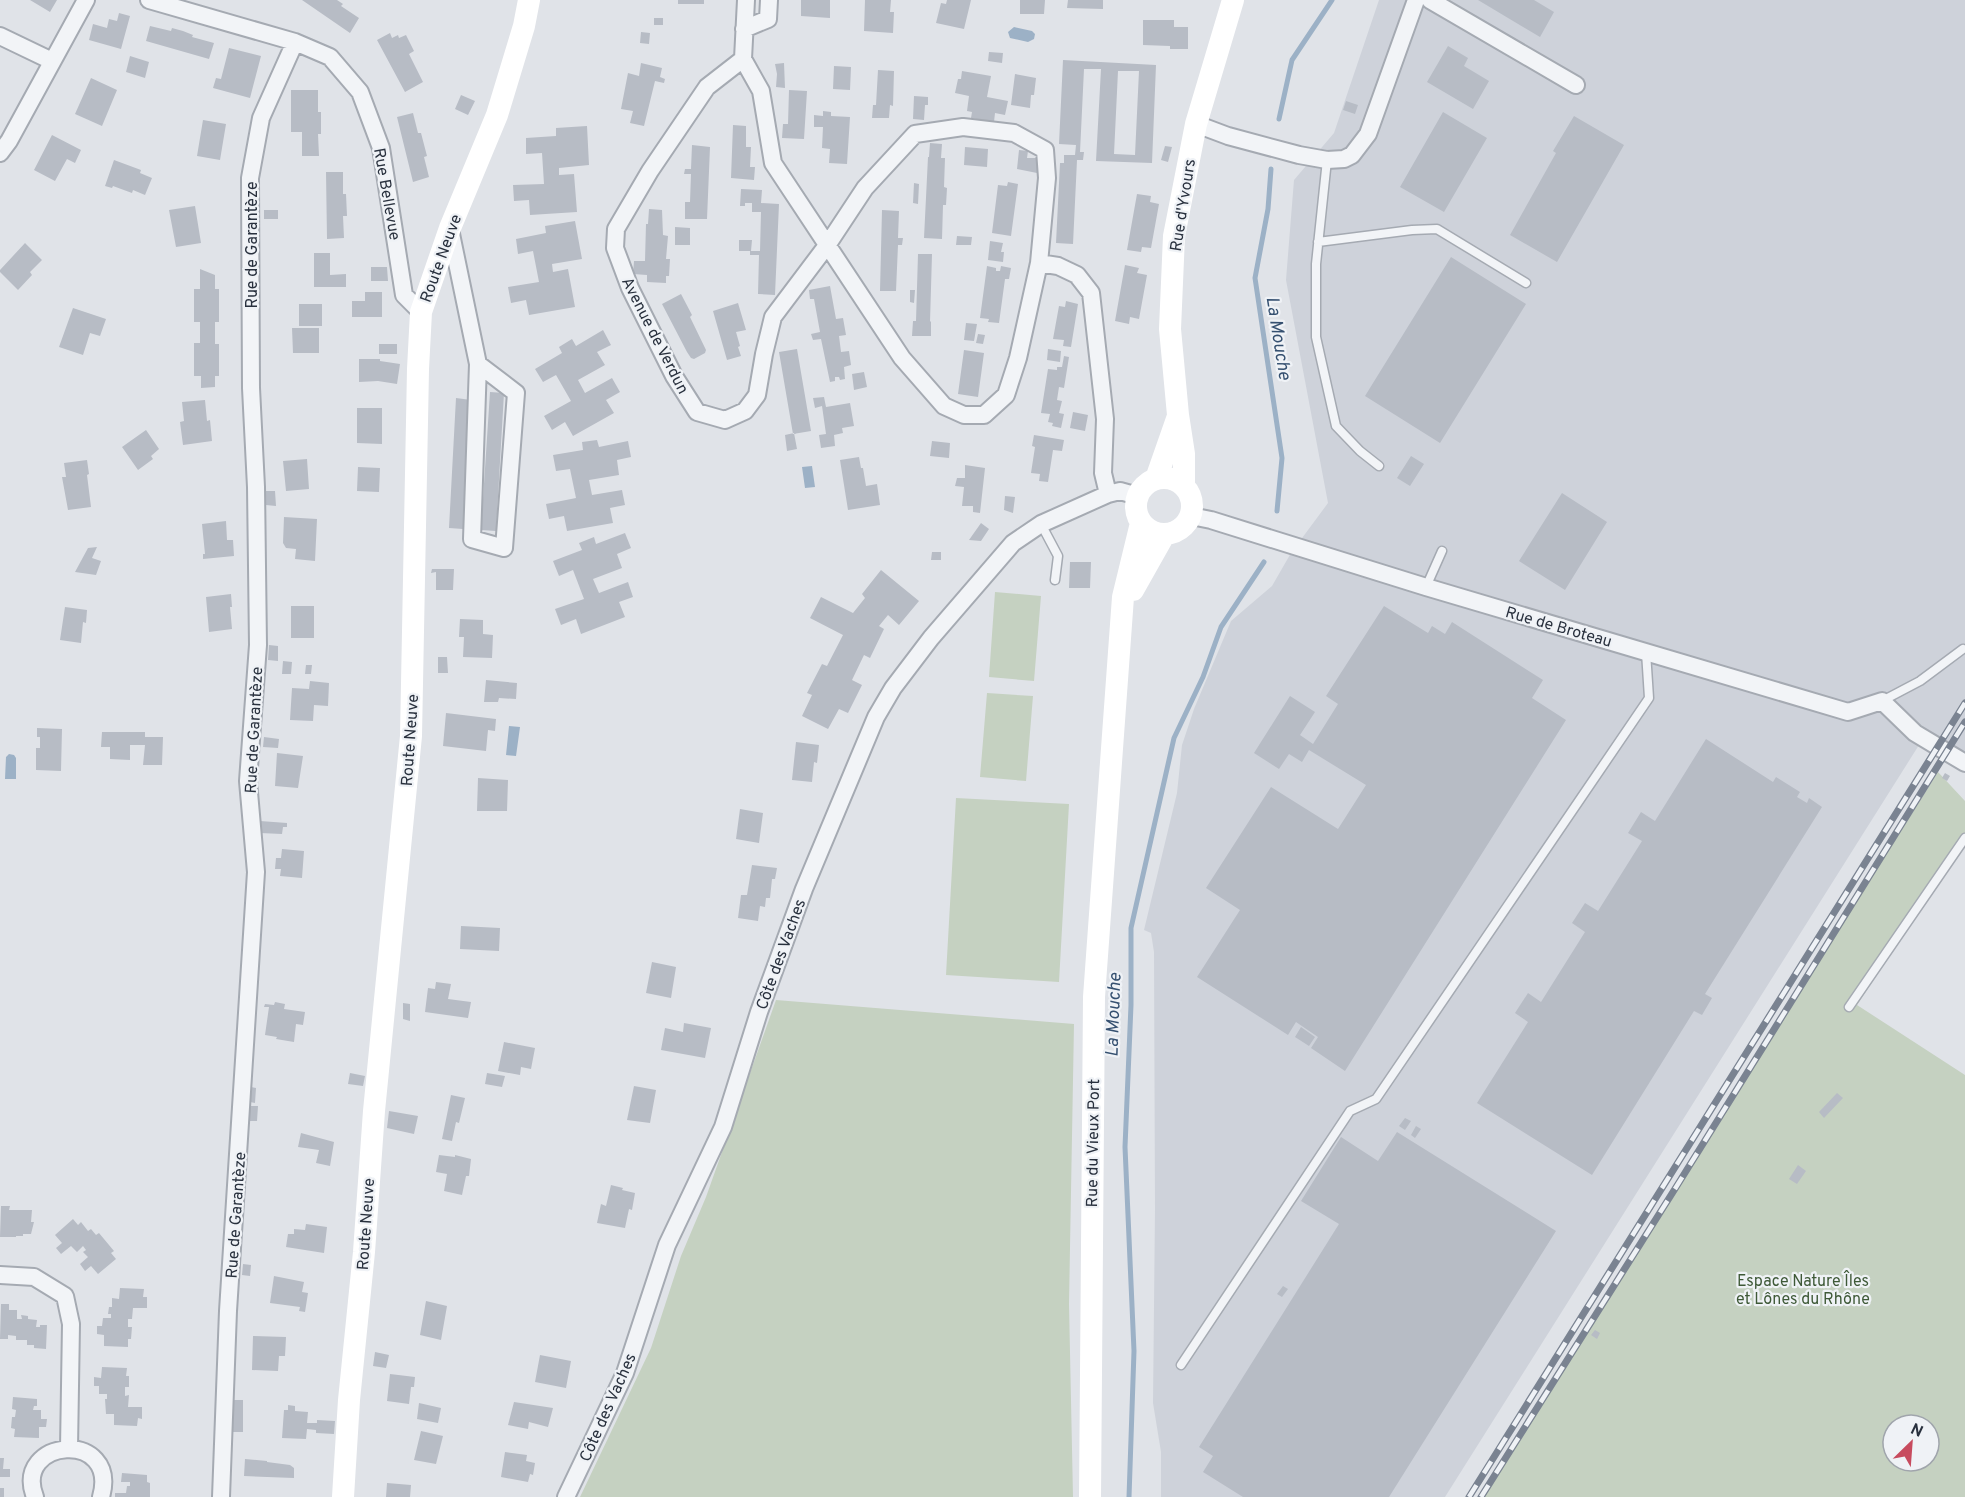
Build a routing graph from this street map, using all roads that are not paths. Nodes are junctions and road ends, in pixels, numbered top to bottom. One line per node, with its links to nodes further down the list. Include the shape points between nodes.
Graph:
1 (86, 0): 13 (street)
2 (149, 0): 11 (street, Rue Bellevue)
3 (529, 0): 18 (main road, Route Neuve, via 497,115)
4 (746, 0): 9 (street)
5 (770, 0): 9 (street, via 768,19)
6 (1233, 0): 15 (main road, Rue d'Yvours)
7 (1416, 0): 17 (street, via 1368,134 1352,154)
8 (1430, 0): 14 (street)
9 (744, 29): 12 (street)
10 (0, 36): 13 (street)
11 (295, 42): 23 (street, Rue Bellevue, via 330,57 360,92 381,148 404,295); 50 (street, Rue de Garantèze, via 261,118 250,178 250,388 258,645 248,781 256,872 228,1311)
12 (743, 59): 20 (street, Avenue de Verdun, via 761,91 773,163); 20 (street, Avenue de Verdun, via 707,87 616,229 615,248 630,288 674,376 697,412 726,420 745,411 757,395 773,317)
13 (52, 61): 16 (street)
14 (1576, 85)
15 (1196, 124): 17 (street, via 1238,139); 25 (main road, Rue d'Yvours, via 1174,236 1170,329)
16 (0, 153)
17 (1327, 160): 19 (lane)
18 (450, 228): 23 (main road, Route Neuve); 24 (street)
19 (1318, 242): 22 (lane, via 1437,229); 26 (lane, via 1316,337 1336,426)
20 (828, 244): 21 (street, Avenue de Verdun, via 865,188 915,134 963,127 1014,134 1045,150 1047,178); 21 (street, Avenue de Verdun, via 902,358 944,406 964,415 984,415 1006,395)
21 (1040, 263): 29 (street, via 1058,266 1077,276 1091,293 1105,419 1103,473)
22 (1526, 283)
23 (421, 312): 51 (main road, Route Neuve, via 411,736 374,1112)
24 (478, 364): 24 (street, via 472,539 504,548 516,393)
25 (1178, 415): 27 (main road); 28 (main road, Rue d'Yvours)
26 (1379, 466)
27 (1156, 479): 28 (main road, via 1171,478); 30 (main road)
28 (1184, 485): 31 (main road, via 1192,500)
29 (1108, 494): 30 (street, via 1120,491); 33 (street, Côte des Vaches)
30 (1138, 496): 32 (main road)
31 (1191, 516): 34 (main road, via 1181,530); 37 (street, Rue de Broteau)
32 (1141, 523): 34 (main road); 38 (main road, Rue du Vieux Port)
33 (1041, 525): 36 (lane, via 1058,556); 52 (street, Côte des Vaches, via 1013,543 978,581 892,688 876,717 804,889 723,1127 667,1245 625,1373)
34 (1164, 535): 38 (main road)
35 (1442, 551): 37 (lane)
36 (1055, 580)
37 (1426, 587): 40 (street, Rue de Broteau)
38 (1123, 610): 53 (main road, Rue du Vieux Port, via 1094,997)
39 (1963, 649): 41 (lane, via 1920,681)
40 (1646, 651): 41 (street, Rue de Broteau, via 1848,712); 46 (lane, via 1649,698 1376,1099 1350,1111)
41 (1882, 701): 42 (street, via 1915,733)
42 (1965, 763)
43 (1965, 838): 44 (lane)
44 (1849, 1007)
45 (0, 1275): 47 (street, via 34,1277 65,1296 71,1324)
46 (1181, 1365)
47 (69, 1448): 48 (street, via 45,1456 37,1466 33,1478); 49 (street, via 92,1457 99,1466 104,1488)
48 (35, 1497)
49 (101, 1497)
50 (221, 1497)
51 (343, 1497)
52 (566, 1497)
53 (1090, 1497)

